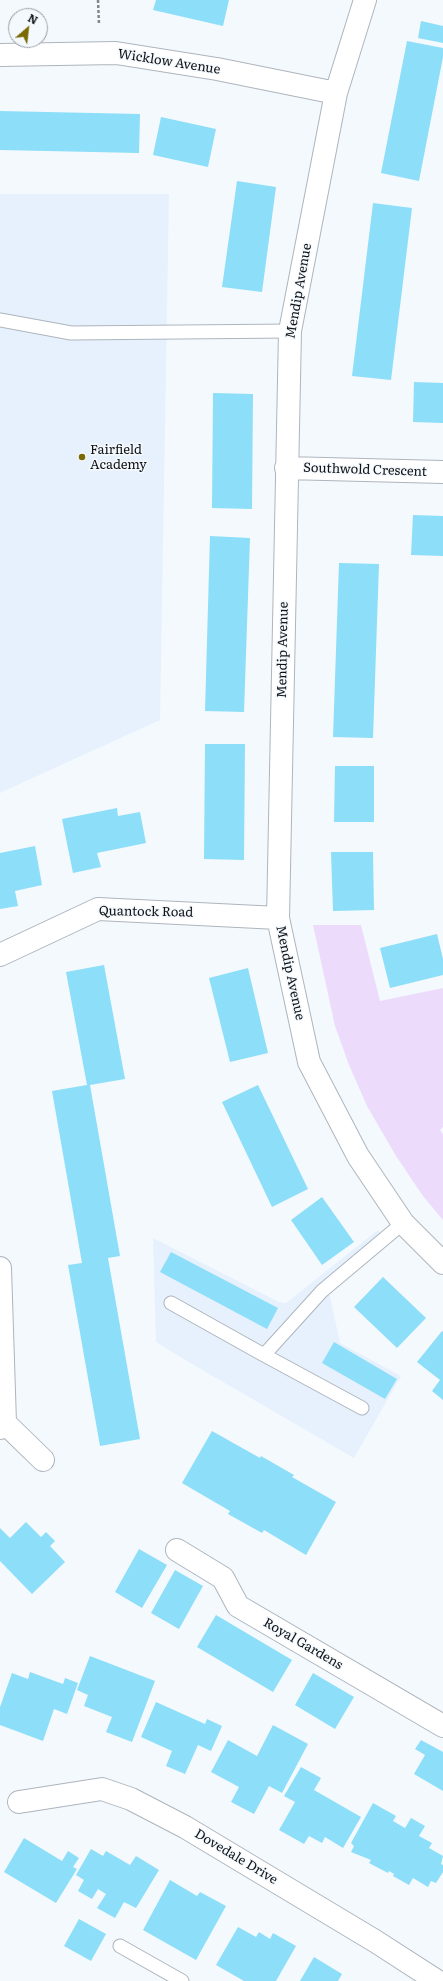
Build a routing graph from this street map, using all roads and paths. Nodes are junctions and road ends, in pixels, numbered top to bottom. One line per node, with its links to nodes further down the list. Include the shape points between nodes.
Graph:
1 (365, 0): 3 (street, Mendip Avenue)
2 (0, 55): 3 (street, Wicklow Avenue, via 116,53 217,69)
3 (336, 93): 5 (street, Mendip Avenue)
4 (0, 320): 5 (lane, via 71,333)
5 (290, 331): 6 (street, Mendip Avenue)
6 (286, 468): 7 (street, Southwold Crescent); 8 (street, Mendip Avenue)
7 (443, 472)
8 (278, 918): 9 (street, Quantock Road, via 98,909); 10 (street, Mendip Avenue, via 309,1062 358,1156)
9 (0, 955)
10 (402, 1223): 11 (street, Mendip Avenue); 14 (lane, via 322,1291)
11 (443, 1263)
12 (0, 1268): 16 (street)
13 (171, 1303): 14 (lane)
14 (264, 1355): 15 (lane)
15 (362, 1408)
16 (2, 1426): 17 (street)
17 (43, 1460)
18 (177, 1550): 19 (street, Royal Gardens, via 223,1578 238,1606)
19 (443, 1726)
20 (19, 1802): 23 (street, Dovedale Drive, via 102,1789 131,1799 185,1826 375,1940)
21 (120, 1946): 22 (lane)
22 (182, 1981)
23 (437, 1981)

